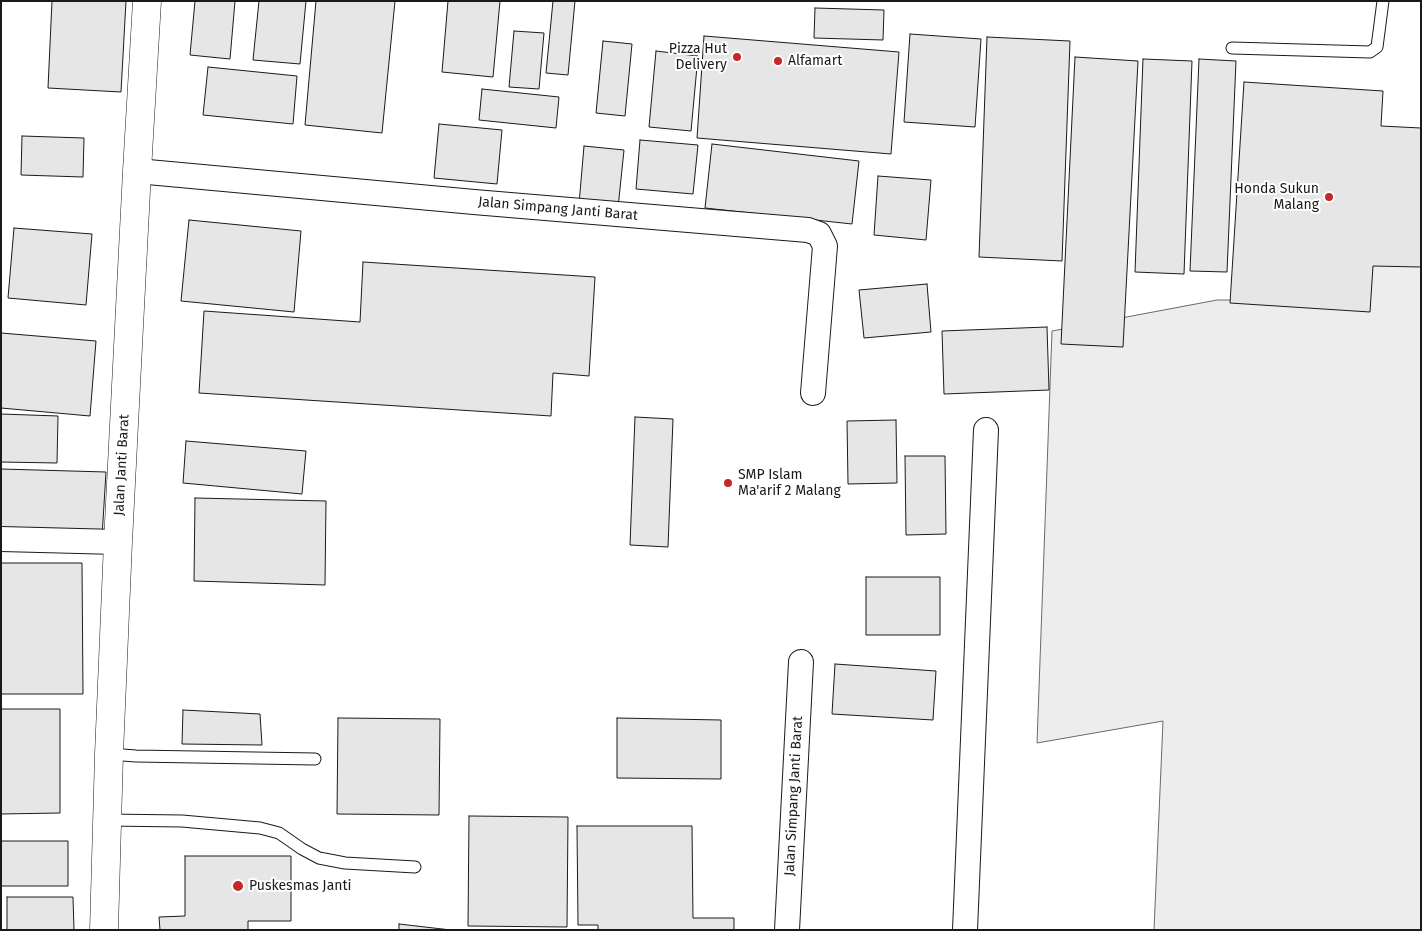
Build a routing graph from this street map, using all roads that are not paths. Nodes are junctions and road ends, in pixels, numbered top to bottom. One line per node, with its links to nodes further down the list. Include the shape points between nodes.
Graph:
1 (147, 1): 4 (street, Jalan Janti Barat)
2 (1383, 1): 3 (lane, via 1377,47 1370,52)
3 (1232, 48)
4 (137, 171): 5 (street, Jalan Simpang Janti Barat, via 808,230 818,234 825,246); 8 (street, Jalan Janti Barat)
5 (813, 393)
6 (986, 430): 16 (street)
7 (1, 539): 8 (street)
8 (118, 542): 10 (street, Jalan Janti Barat)
9 (801, 662): 15 (street, Jalan Simpang Janti Barat)
10 (109, 754): 11 (lane); 12 (street, Jalan Janti Barat)
11 (315, 759)
12 (107, 820): 13 (lane, via 182,821 260,828 278,833 319,858 345,863); 14 (street, Jalan Janti Barat)
13 (415, 867)
14 (104, 930)
15 (787, 930)
16 (965, 930)

